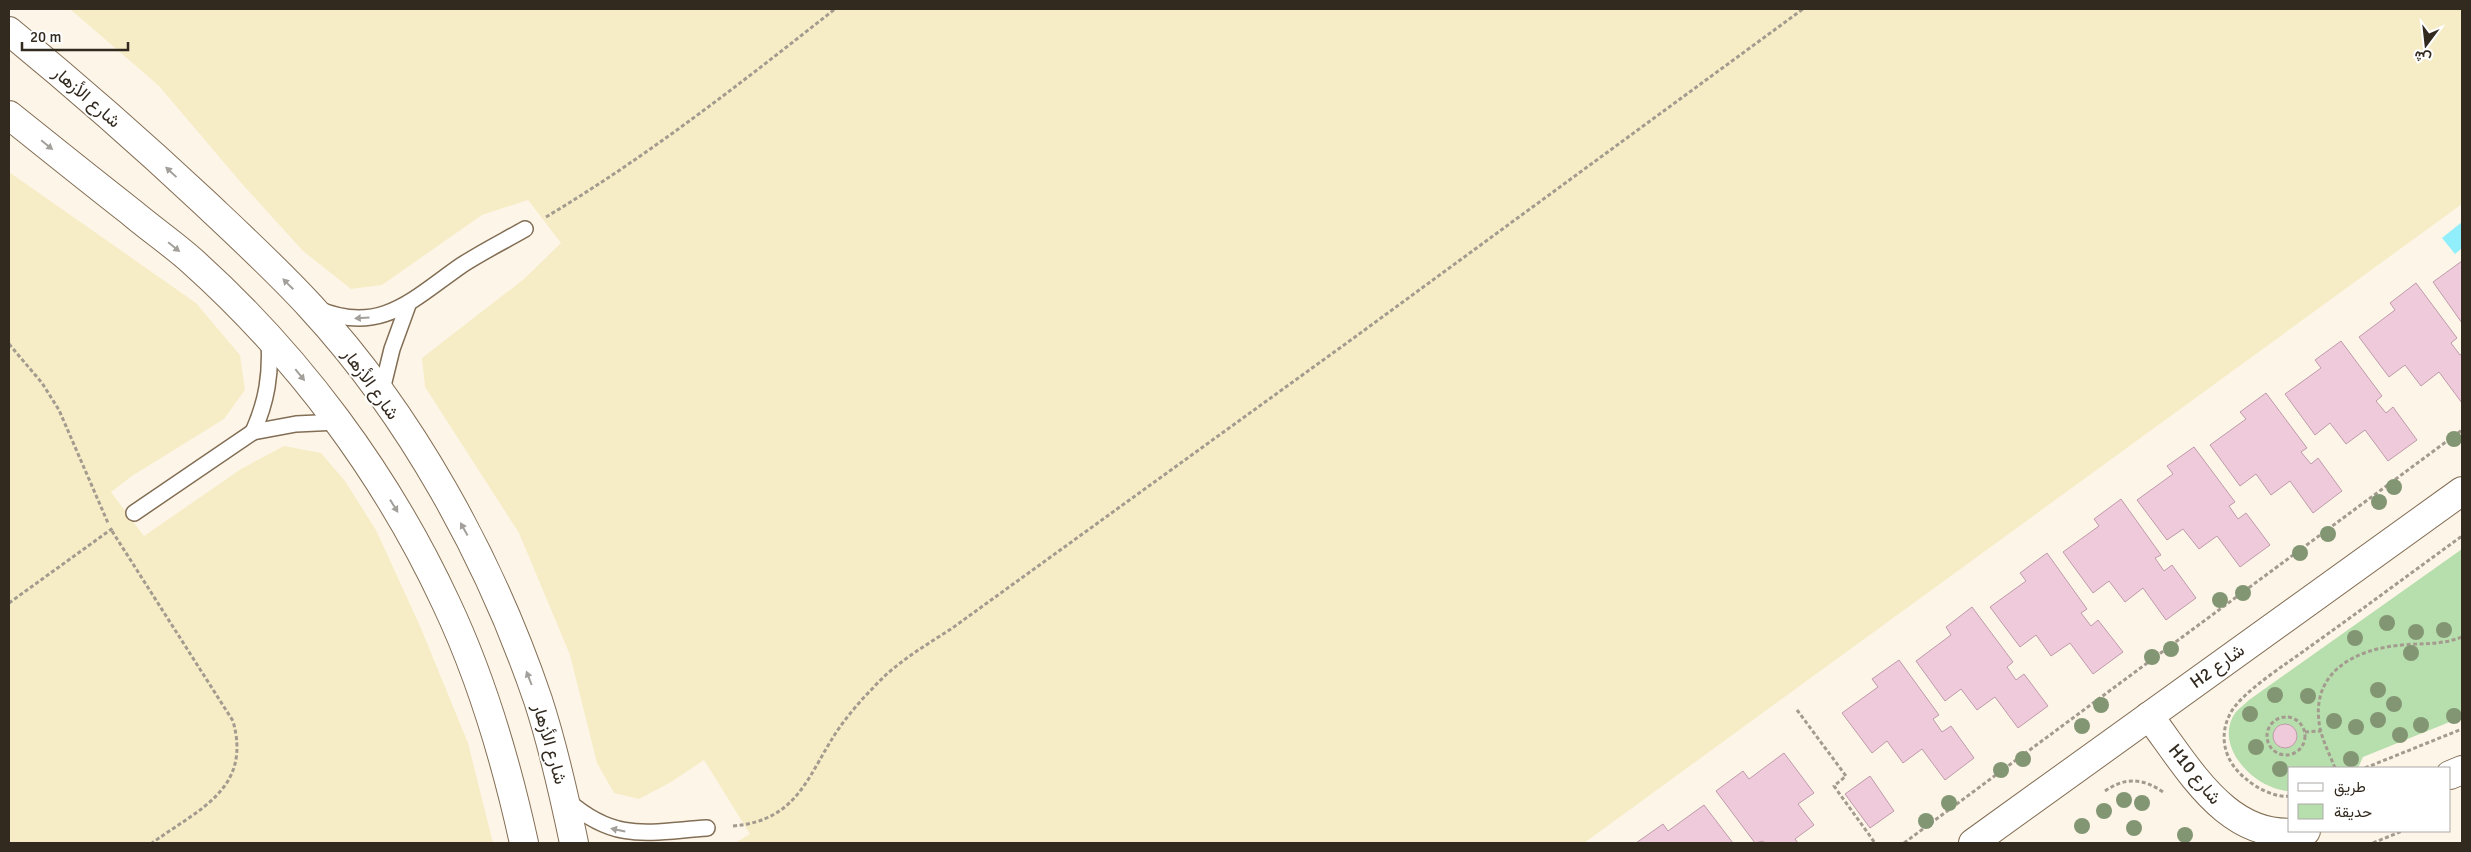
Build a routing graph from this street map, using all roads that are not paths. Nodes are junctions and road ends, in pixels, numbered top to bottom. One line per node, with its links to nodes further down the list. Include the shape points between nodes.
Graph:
1 (9, 31): 5 (street, شارع الأزهار, one-way to 1, via 148,150)
2 (9, 114): 6 (street, one-way to 6, via 192,261)
3 (525, 230): 4 (lane, via 464,264)
4 (408, 305): 5 (lane, one-way to 5, via 385,315 359,319 333,316); 7 (lane, via 392,349)
5 (310, 306): 7 (street, شارع الأزهار)
6 (269, 337): 8 (street, one-way to 8); 9 (lane, via 269,385)
7 (381, 394): 13 (street, شارع الأزهار, one-way to 7, via 538,702 508,620 471,542 429,467)
8 (338, 422): 9 (lane, via 296,424); 17 (street, one-way to 17, via 397,510 446,603 486,701)
9 (253, 432): 11 (lane)
10 (2462, 491): 12 (street, H2 شارع)
11 (134, 513)
12 (2149, 716): 16 (street, H10 شارع, via 2218,805 2242,823 2270,831); 20 (street, H2 شارع)
13 (565, 798): 15 (lane, one-way to 13, via 639,834 611,829 586,817); 18 (street, شارع الأزهار)
14 (707, 828): 15 (lane)
15 (666, 831): 19 (lane)
16 (2288, 831)
17 (524, 843)
18 (574, 843)
19 (653, 843)
20 (1973, 843)

